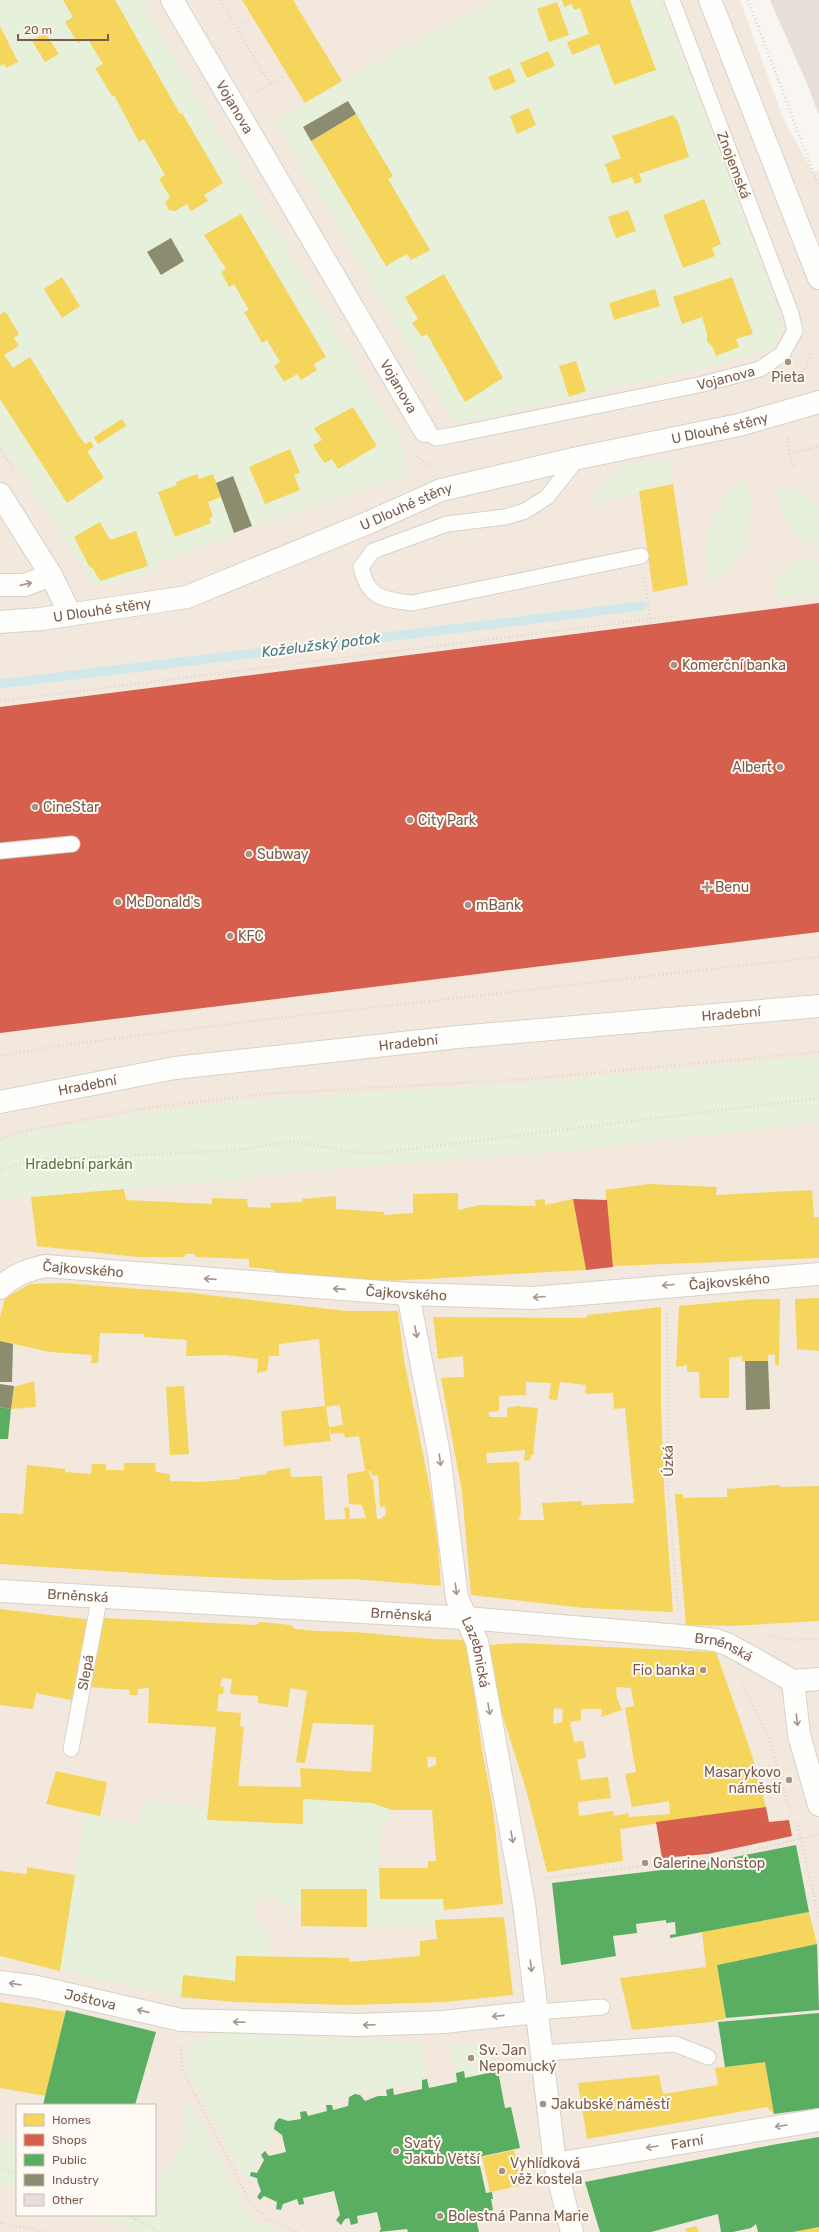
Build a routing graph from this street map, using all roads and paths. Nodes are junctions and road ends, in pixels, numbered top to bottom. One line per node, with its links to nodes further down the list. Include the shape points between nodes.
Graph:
1 (172, 0): 15 (street, Vojanova)
2 (220, 0): 7 (path)
3 (672, 0): 13 (lane, Znojemská, via 791,314)
4 (710, 0): 12 (street)
5 (748, 0): 11 (path)
6 (250, 19): 7 (path)
7 (238, 27): 9 (path)
8 (283, 77): 9 (path)
9 (270, 84): 10 (path)
10 (253, 95)
11 (819, 187)
12 (819, 278)
13 (795, 331): 15 (lane, Vojanova, via 782,354 760,369 703,384 453,435 436,438)
14 (819, 402): 17 (street, U Dlouhé stěny, via 739,425)
15 (425, 431)
16 (819, 446): 18 (path, via 789,454)
17 (578, 458): 20 (lane, via 547,497 525,510 506,516 446,524 373,551 361,567 371,593 386,600 412,603); 24 (street, U Dlouhé stěny, via 441,490 187,598)
18 (794, 466)
19 (0, 494): 21 (street)
20 (641, 556)
21 (51, 575): 22 (street, one-way to 21, via 25,585); 24 (street)
22 (0, 585)
23 (647, 594): 27 (path, bridge)
24 (70, 614): 26 (street, U Dlouhé stěny)
25 (675, 616): 28 (path)
26 (0, 622)
27 (651, 624)
28 (0, 701)
29 (72, 844): 30 (lane)
30 (0, 851)
31 (819, 957): 34 (path, via 261,1020 57,1046)
32 (819, 1006): 36 (street, Hradební, via 458,1037 175,1068)
33 (819, 1052): 37 (path, via 530,1079 263,1094 146,1108 24,1131)
34 (0, 1056)
35 (819, 1098): 38 (path, via 377,1153 350,1152 292,1141 240,1150 34,1160)
36 (0, 1102)
37 (0, 1139)
38 (0, 1170)
39 (819, 1274): 40 (street, Čajkovského, one-way to 40)
40 (666, 1285): 42 (street, Čajkovského, one-way to 42, via 532,1298); 46 (path, Úzká, via 668,1490)
41 (0, 1288): 42 (street, Čajkovského, one-way to 41, via 46,1266 26,1270 8,1280)
42 (408, 1294): 45 (street, Lazebnická, one-way to 45, via 439,1454 457,1598)
43 (0, 1591): 44 (street, Brněnská)
44 (100, 1595): 45 (street, Brněnská); 50 (lane, Slepá)
45 (466, 1618): 46 (street, Brněnská); 53 (street, Lazebnická, one-way to 53, via 477,1642)
46 (680, 1636): 49 (street, Brněnská, via 716,1640 729,1645)
47 (819, 1679): 49 (street)
48 (740, 1681): 54 (path, via 770,1740 787,1803 798,1822)
49 (793, 1681): 51 (street, one-way to 51, via 799,1735)
50 (72, 1749)
51 (819, 1805)
52 (819, 1834): 53 (path, via 737,1854)
53 (520, 1882): 57 (street, Lazebnická, one-way to 57)
54 (819, 1917)
55 (0, 1982): 58 (street, Joštova, one-way to 55, via 37,1987)
56 (602, 2007): 57 (lane)
57 (537, 2012): 58 (street, one-way to 58, via 443,2022 358,2025); 59 (street)
58 (180, 2020): 69 (path, via 182,2069 252,2206 269,2220)
59 (542, 2053): 60 (lane, via 675,2044); 62 (street)
60 (708, 2057)
61 (819, 2120): 62 (street, Farní, one-way to 62)
62 (555, 2164): 70 (street)
63 (0, 2168): 64 (path)
64 (16, 2173)
65 (130, 2216): 68 (path)
66 (0, 2223): 67 (path)
67 (46, 2232)
68 (160, 2232)
69 (298, 2232)
70 (572, 2232)

